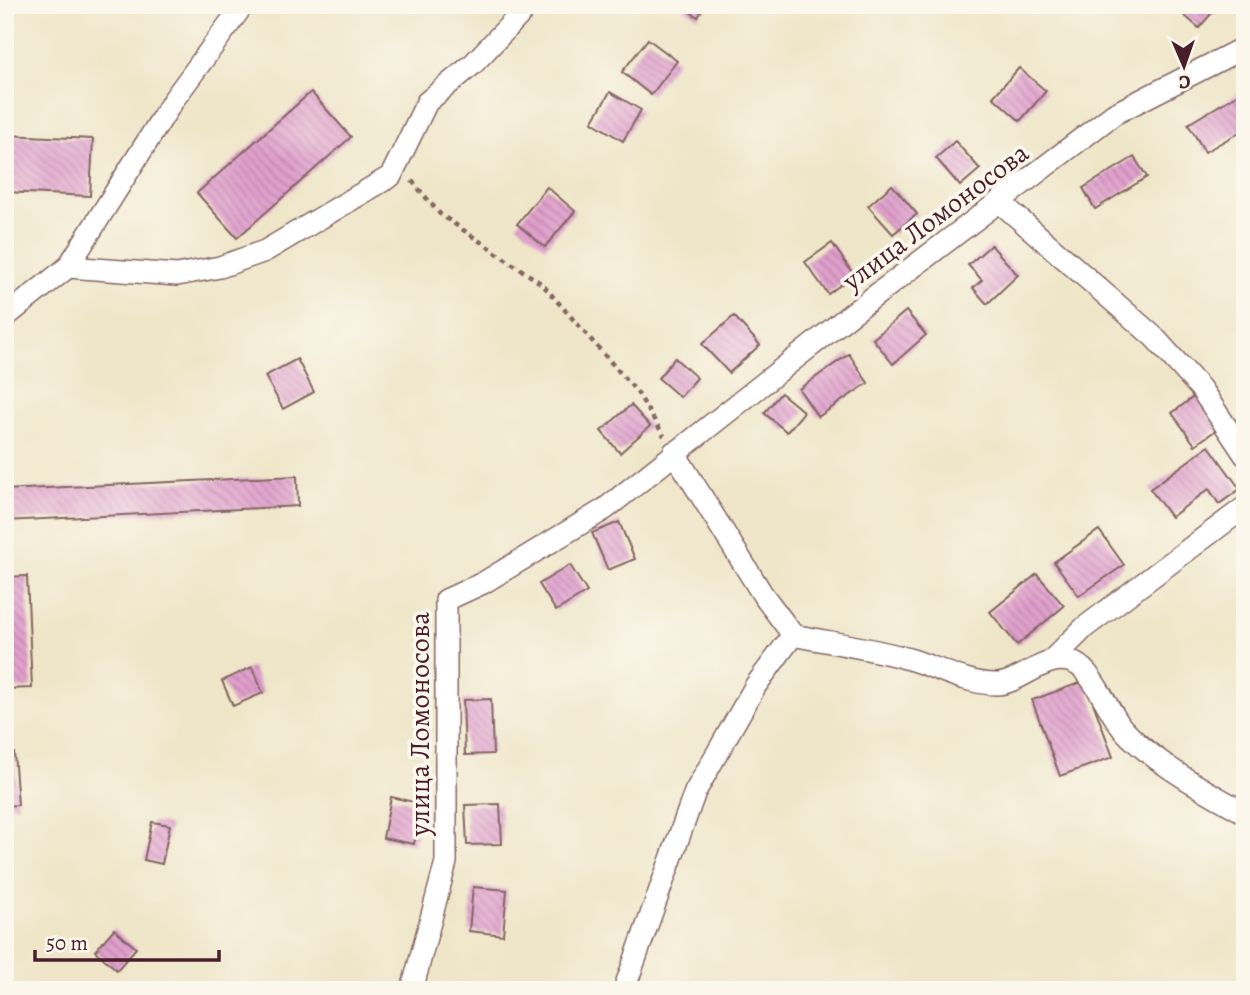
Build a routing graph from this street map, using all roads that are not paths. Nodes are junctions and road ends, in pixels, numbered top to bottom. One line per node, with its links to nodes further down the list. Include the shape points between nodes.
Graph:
1 (243, 5): 5 (street, via 174,99)
2 (529, 5): 5 (street, via 473,65 428,102 391,176 265,251 220,267 177,275)
3 (1245, 47): 4 (street, улица Ломоносова, via 1114,114)
4 (1001, 203): 7 (street, улица Ломоносова); 8 (street, via 1154,337 1200,389)
5 (68, 267): 6 (street)
6 (5, 317)
7 (674, 452): 10 (street); 13 (street, улица Ломоносова, via 605,509 483,583 446,600 446,862)
8 (1245, 455)
9 (1245, 507): 11 (street, via 1085,627)
10 (793, 635): 11 (street, via 906,658 998,685); 14 (street, via 755,685 695,792)
11 (1051, 662): 12 (street, via 1075,663 1090,676 1123,729 1147,750)
12 (1245, 813)
13 (412, 990)
14 (624, 990)

